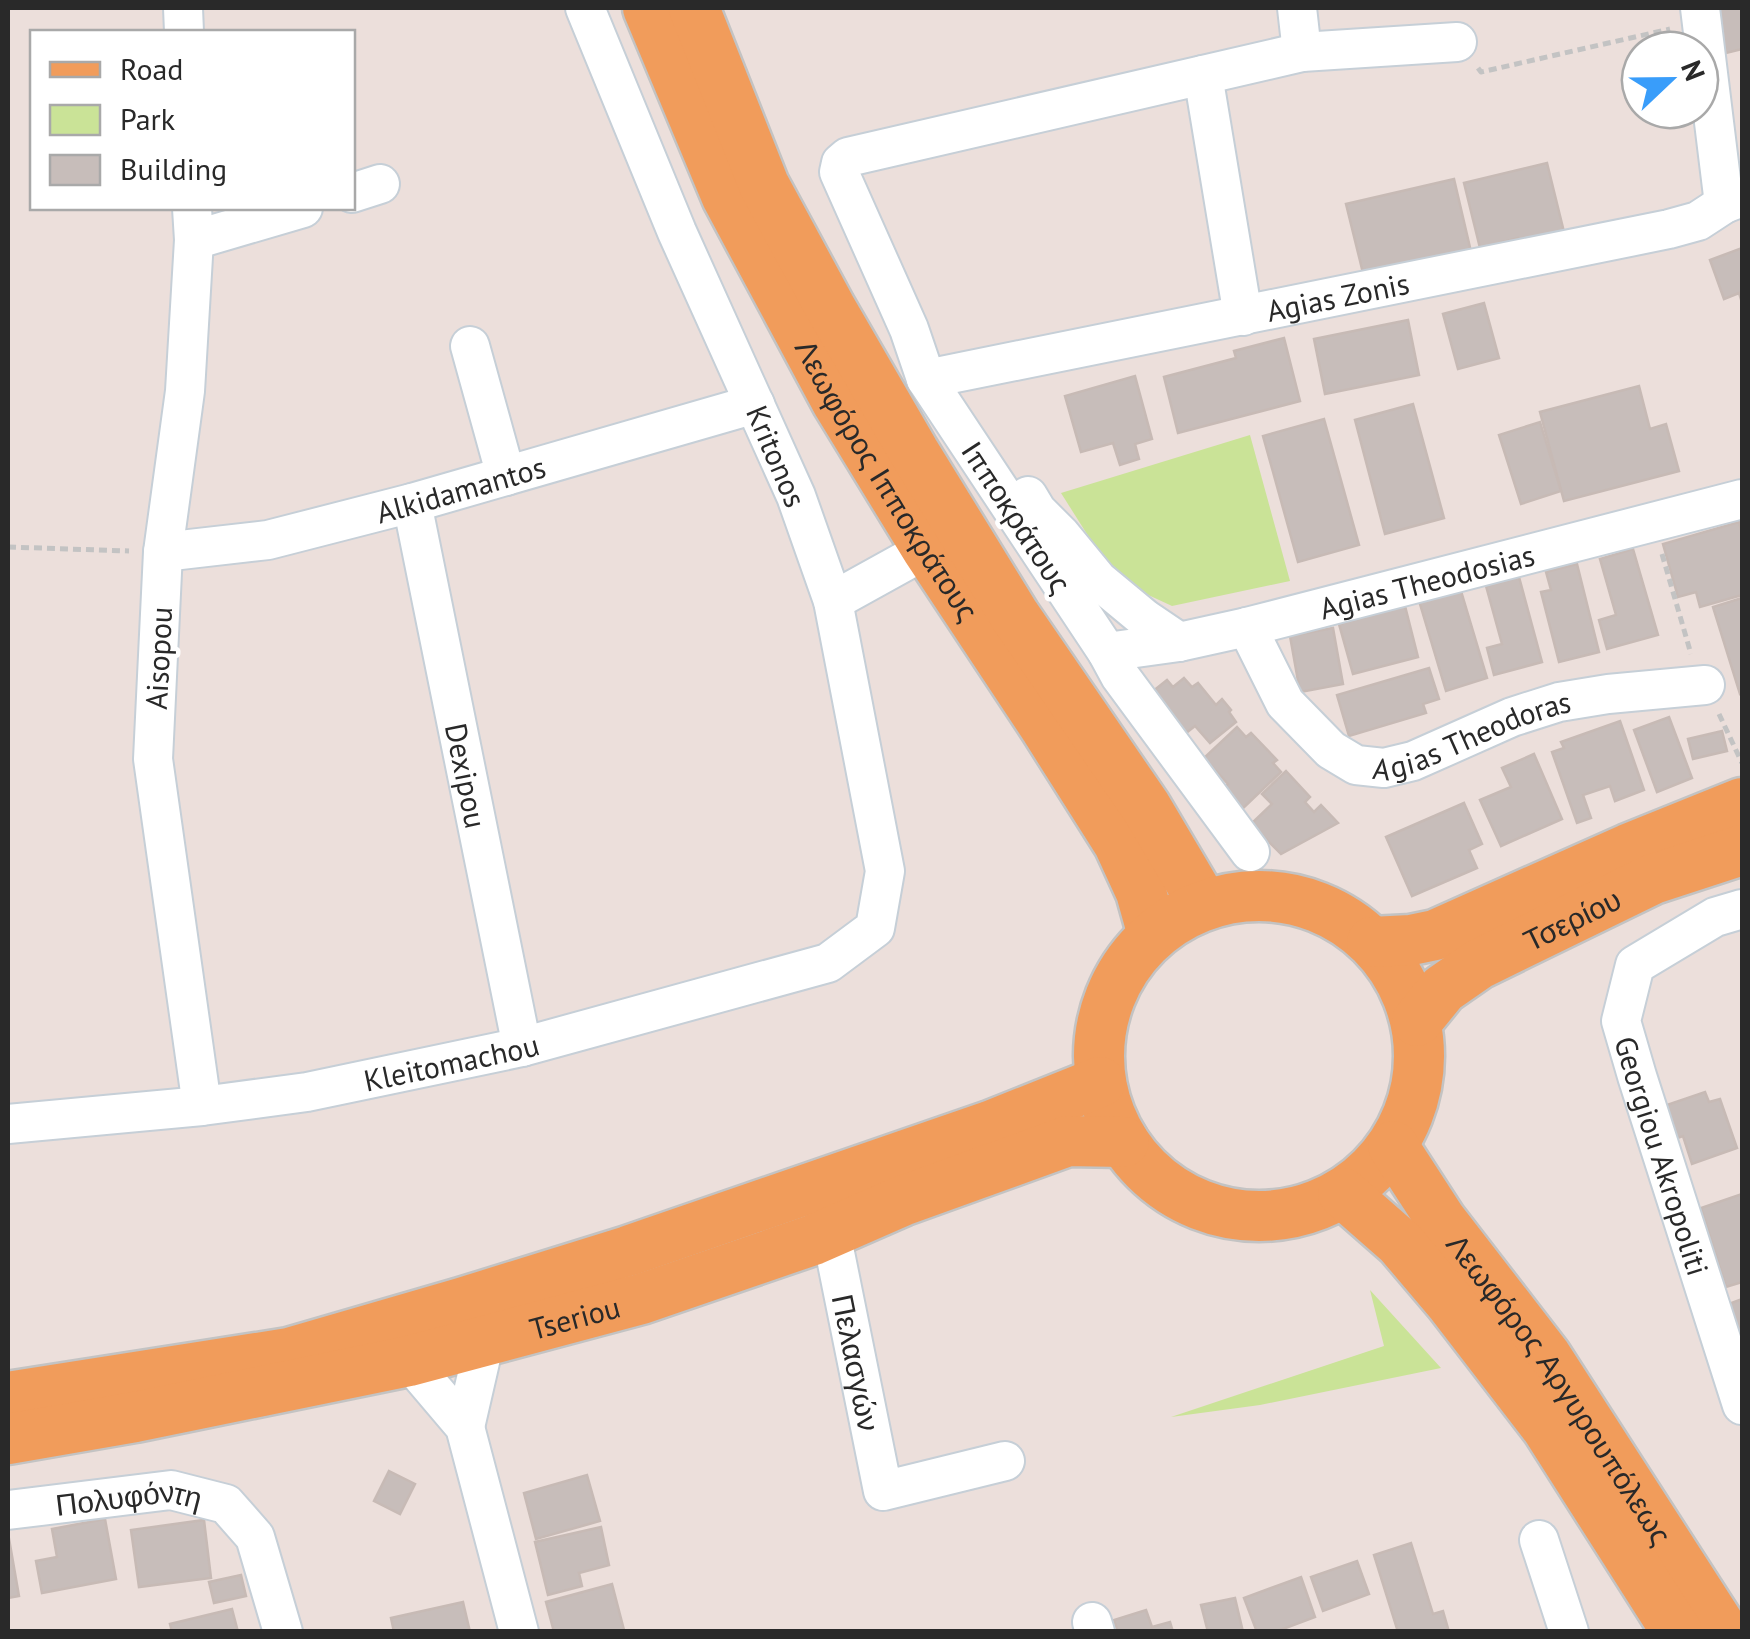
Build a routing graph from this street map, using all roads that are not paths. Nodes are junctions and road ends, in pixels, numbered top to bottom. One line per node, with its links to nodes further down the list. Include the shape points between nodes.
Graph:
1 (585, 8): 15 (street, Kritonos)
2 (648, 8): 20 (main road, Λεωφόρος Ιπποκράτους, via 727,197 836,402)
3 (694, 8): 27 (main road, Λεωφόρος Ιπποκράτους, via 764,184 830,307)
4 (1297, 8): 7 (street)
5 (1701, 14): 9 (street)
6 (1458, 42): 7 (street)
7 (1302, 52): 8 (street)
8 (1203, 75): 12 (street); 14 (street, Ιπποκράτους, via 841,162 839,172)
9 (1733, 201): 12 (street, Agias Zonis, via 1670,229)
10 (289, 210): 11 (street)
11 (193, 224): 21 (street, Aisopou, via 185,390)
12 (1243, 316): 14 (street, Agias Zonis)
13 (470, 346): 17 (street)
14 (926, 378): 25 (street, Ιπποκράτους)
15 (755, 404): 17 (street, Alkidamantos); 22 (street, Kritonos)
16 (972, 404): 24 (street, via 1037,511 1098,580)
17 (506, 476): 19 (street, Alkidamantos)
18 (1742, 499): 23 (street, Agias Theodosias)
19 (412, 503): 21 (street, Alkidamantos, via 268,540); 37 (street, Dexipou)
20 (927, 549): 22 (street); 34 (main road, Λεωφόρος Ιπποκράτους, via 1119,844)
21 (163, 552): 39 (street, Aisopou, via 153,759)
22 (833, 601): 33 (street, Kritonos, via 885,871)
23 (1247, 627): 24 (street, Agias Theodosias); 26 (street, Agias Theodoras, via 1285,703 1356,765 1414,761 1559,702)
24 (1180, 642): 25 (street, Agias Theodosias)
25 (1107, 652): 27 (street); 30 (street, Ιπποκράτους)
26 (1705, 685)
27 (1067, 692): 31 (main road, Λεωφόρος Ιπποκράτους)
28 (1742, 803): 35 (main road, Τσερίου, via 1436,936)
29 (1742, 850): 36 (main road, Τσερίου, via 1653,879 1479,964)
30 (1250, 852)
31 (1204, 904): 34 (main road); 35 (main road, via 1246,895 1290,898 1331,912)
32 (1742, 908): 48 (street, Georgiou Akropoliti, via 1714,917 1635,965 1621,1021)
33 (875, 928): 37 (street, Kleitomachou, via 828,962)
34 (1153, 935): 38 (main road, via 1119,977 1101,1028)
35 (1372, 942): 36 (main road, via 1395,970)
36 (1417, 1021): 42 (main road, via 1420,1064 1412,1107)
37 (522, 1046): 39 (street, Kleitomachou, via 308,1092)
38 (1100, 1082): 41 (main road); 47 (main road, Tseriou, via 873,1168 461,1303 289,1352)
39 (202, 1106): 40 (street, Kleitomachou)
40 (8, 1124)
41 (1124, 1142): 43 (main road, via 1157,1181 1192,1203 1232,1216 1274,1217); 44 (main road, Tseriou, via 1068,1141)
42 (1393, 1146): 43 (main road); 58 (main road, Λεωφόρος Αργυρουπόλεως, via 1546,1356)
43 (1342, 1193): 57 (main road, Λεωφόρος Αργυρουπόλεως, via 1400,1243 1523,1396)
44 (831, 1233): 45 (main road, Tseriou, via 641,1299); 51 (street, Πελασγών, via 884,1491)
45 (485, 1340): 46 (main road, Tseriou); 49 (street)
46 (409, 1361): 49 (street); 50 (main road, Tseriou)
47 (8, 1397)
48 (1742, 1405)
49 (465, 1427): 55 (street)
50 (8, 1439)
51 (1005, 1461)
52 (8, 1510): 54 (street, Πολυφόντη, via 172,1490 226,1504 255,1536)
53 (1539, 1540): 56 (street)
54 (283, 1632)
55 (519, 1632)
56 (1569, 1632)
57 (1677, 1632)
58 (1724, 1632)

